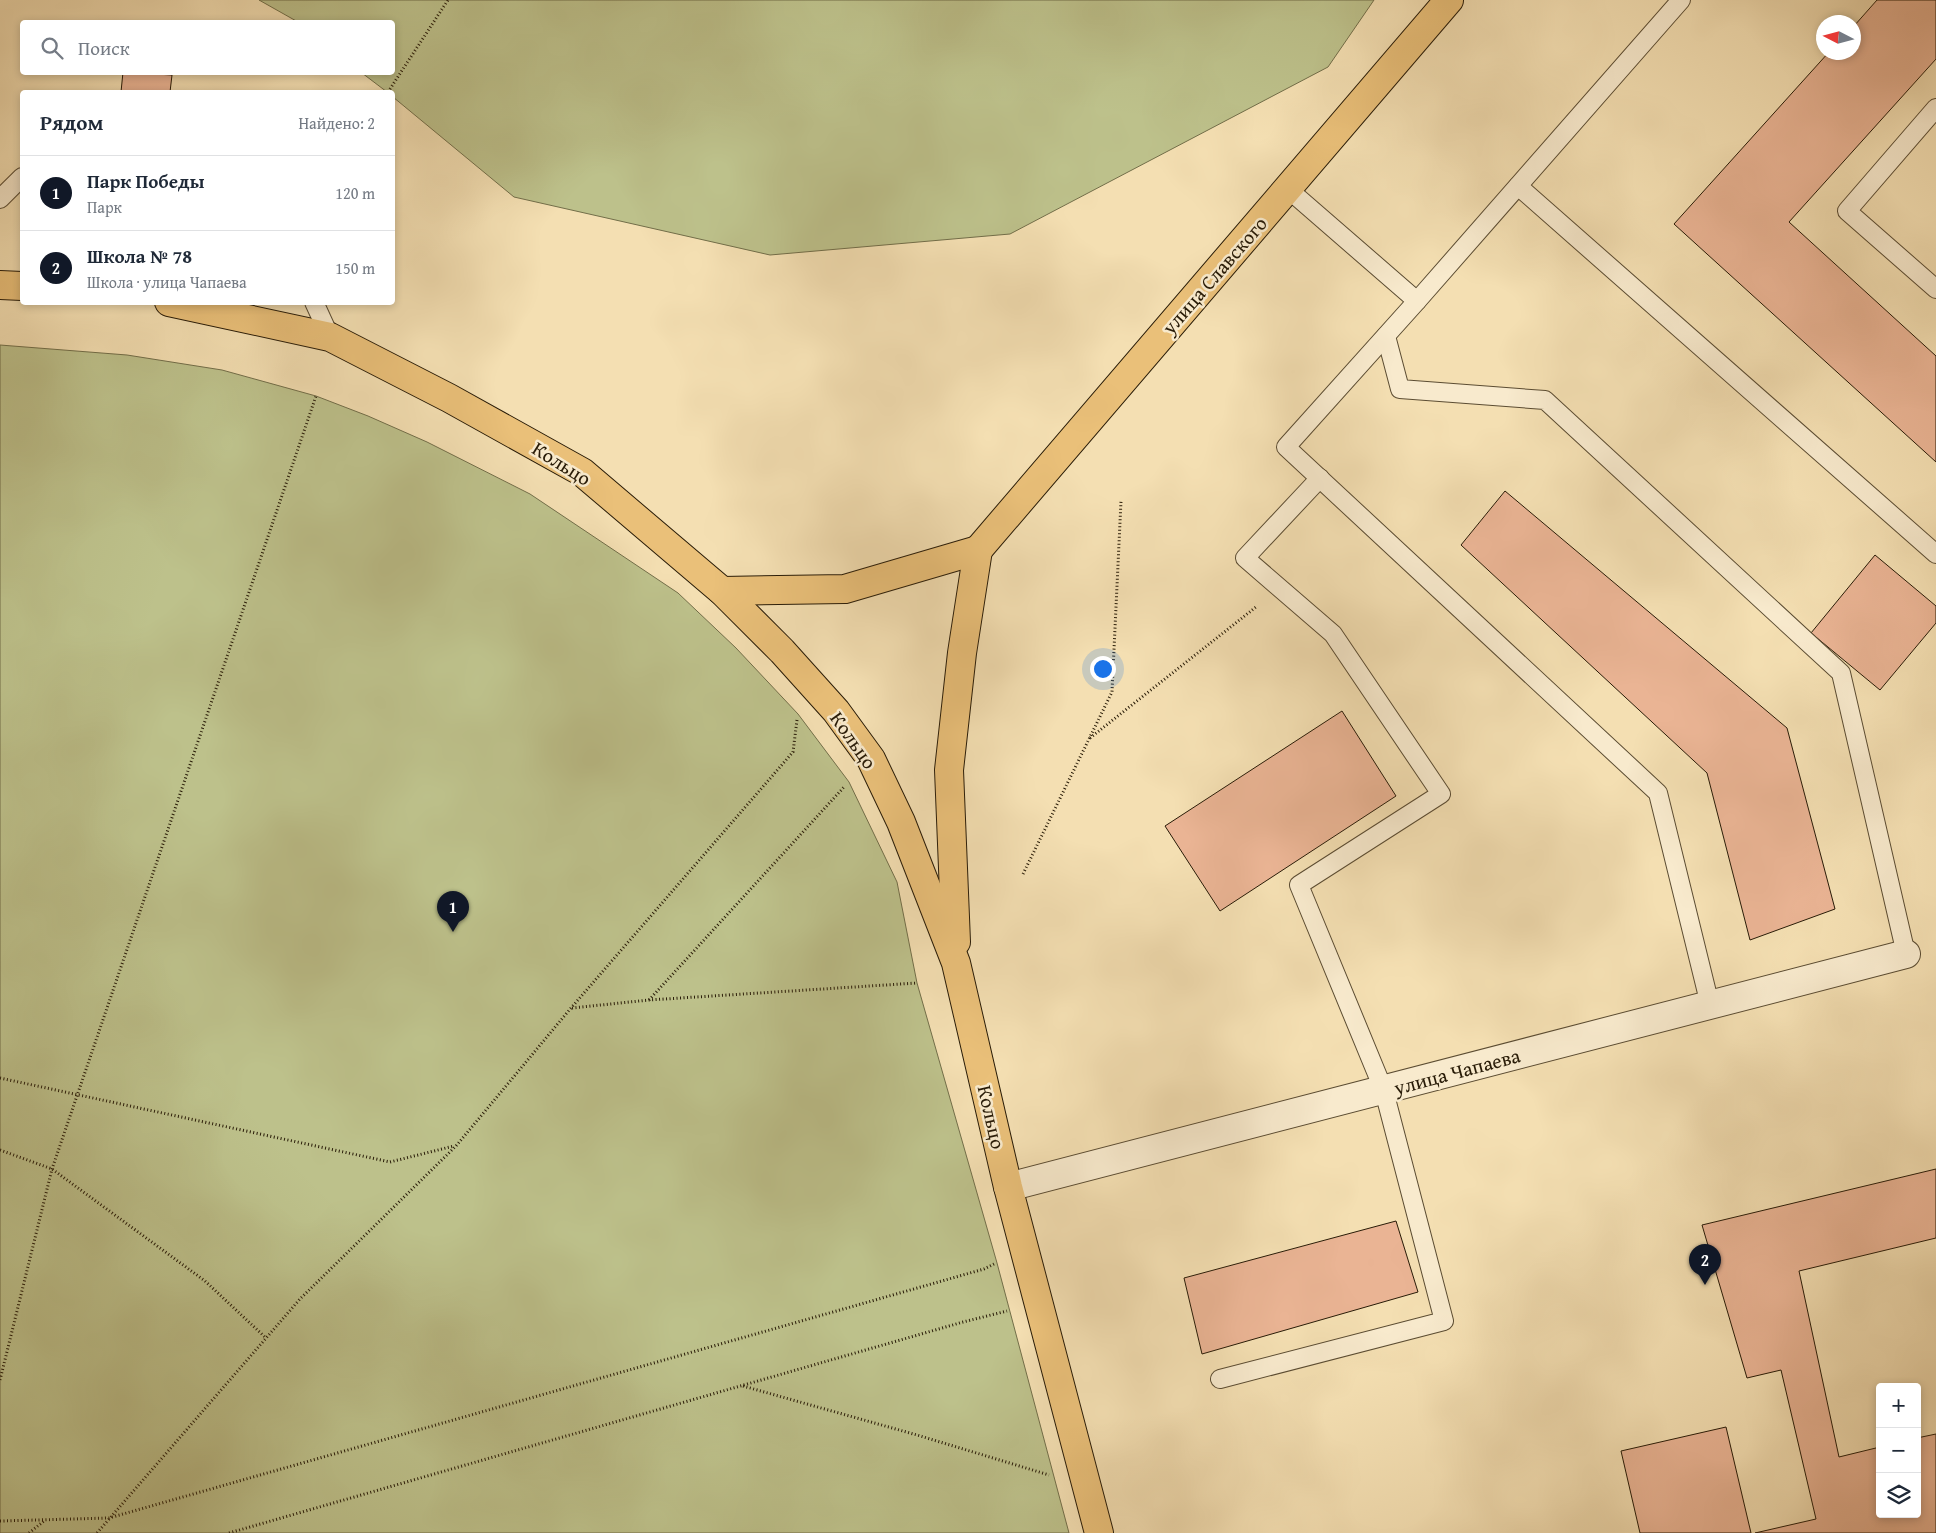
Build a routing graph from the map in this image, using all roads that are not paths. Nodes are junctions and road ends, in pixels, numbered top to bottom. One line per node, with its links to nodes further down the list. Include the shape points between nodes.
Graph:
1 (1450, 0): 6 (main road, улица Славского)
2 (1681, 0): 5 (lane)
3 (1936, 108): 10 (lane, via 1847,211)
4 (20, 179): 7 (lane)
5 (1518, 186): 11 (lane); 18 (lane)
6 (1288, 189): 11 (lane); 17 (main road, улица Славского)
7 (0, 199)
8 (0, 285): 9 (main road)
9 (20, 286)
10 (1936, 289)
11 (1416, 301): 14 (lane)
12 (183, 305): 15 (main road, Кольцо)
13 (315, 305): 15 (lane)
14 (1386, 336): 16 (lane, via 1286,447); 20 (lane, via 1400,389 1545,400 1841,673)
15 (330, 337): 19 (main road, Кольцо, via 582,472)
16 (1320, 478): 22 (lane, via 1658,793); 23 (lane, via 1245,558 1333,634 1441,794 1299,885)
17 (978, 550): 19 (main road, via 845,589); 21 (main road, via 949,770)
18 (1936, 554)
19 (722, 591): 21 (main road, Кольцо, via 836,711 871,760 901,822)
20 (1906, 954): 22 (street, улица Чапаева)
21 (956, 964): 24 (main road, Кольцо)
22 (1710, 1005): 23 (street, улица Чапаева)
23 (1384, 1091): 24 (street, улица Чапаева); 25 (lane, via 1444,1321)
24 (1008, 1187): 26 (main road, Кольцо)
25 (1220, 1380)
26 (1099, 1533)

